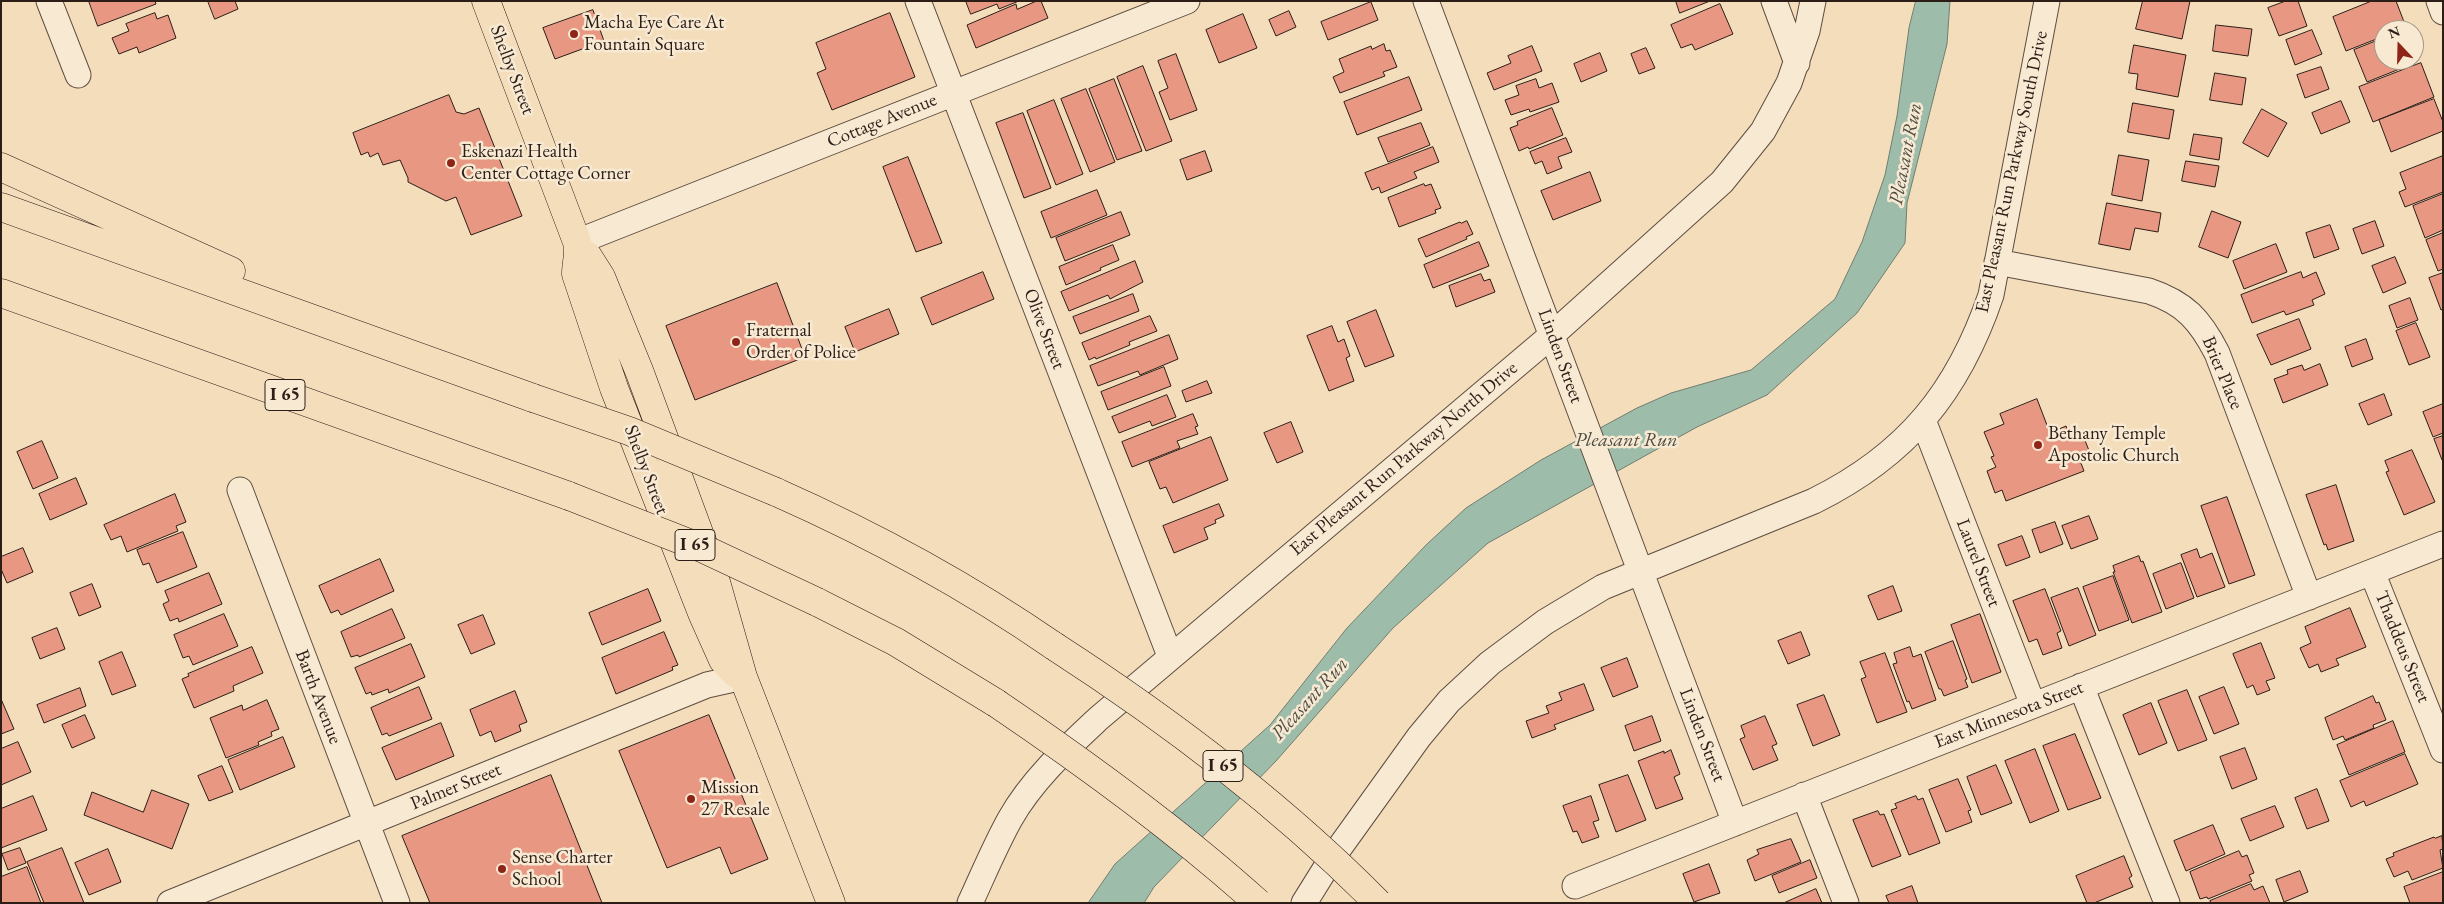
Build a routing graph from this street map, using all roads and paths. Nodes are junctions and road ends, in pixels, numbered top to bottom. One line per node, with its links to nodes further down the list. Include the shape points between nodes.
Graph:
1 (49, 1): 12 (street)
2 (486, 1): 16 (main road, Shelby Street)
3 (918, 1): 13 (street, Olive Street)
4 (1187, 1): 13 (street, Cottage Avenue)
5 (1426, 1): 19 (street, Linden Street)
6 (1774, 1): 11 (street)
7 (1813, 1): 11 (street, East Pleasant Run Parkway North Drive, via 1808,31)
8 (2047, 1): 17 (street, East Pleasant Run Parkway South Drive)
9 (2439, 1): 10 (street)
10 (2443, 12)
11 (1797, 63): 19 (street, East Pleasant Run Parkway North Drive, via 1763,131 1722,182)
12 (78, 75)
13 (953, 93): 16 (street, Cottage Avenue); 27 (street, Olive Street)
14 (1, 167): 20 (main road)
15 (1, 207): 20 (main road, I 65)
16 (578, 247): 28 (main road, Shelby Street, via 597,270 640,373 712,568)
17 (1998, 262): 21 (street, East Pleasant Run Parkway South Drive, via 1976,338 1948,388); 26 (street, Brier Place, via 2149,291 2169,298 2187,310 2217,352)
18 (1, 292): 40 (main road, I 65, bridge, via 569,496 704,549 817,602 896,642 996,703 1098,775)
19 (1552, 335): 24 (street, Linden Street); 27 (street, East Pleasant Run Parkway North Drive)
20 (426, 360): 42 (main road, I 65, bridge, via 630,431 776,492 830,516 963,587 1108,681 1202,749 1316,844)
21 (1923, 420): 24 (street, East Pleasant Run Parkway South Drive, via 1862,474 1829,494); 30 (street, Laurel Street)
22 (240, 490): 33 (street, Barth Avenue)
23 (2443, 544): 25 (street, East Minnesota Street)
24 (1640, 572): 34 (street, Linden Street); 41 (street, East Pleasant Run Parkway South Drive, via 1573,604 1521,639 1468,682 1419,736)
25 (2372, 572): 26 (street, East Minnesota Street); 31 (street, Thaddeus Street)
26 (2309, 597): 29 (street, East Minnesota Street)
27 (1170, 656): 39 (street, East Pleasant Run Parkway North Drive, via 1099,718 1035,784 1010,820)
28 (743, 677): 33 (street, Palmer Street, via 717,681); 38 (main road, Shelby Street)
29 (2081, 686): 30 (street, East Minnesota Street); 44 (street)
30 (2033, 705): 32 (street, East Minnesota Street)
31 (2443, 750)
32 (1804, 795): 34 (street, East Minnesota Street); 43 (street)
33 (366, 823): 36 (street, Palmer Street); 37 (street, Barth Avenue)
34 (1735, 823): 35 (street, East Minnesota Street)
35 (1576, 886)
36 (170, 903)
37 (397, 903)
38 (831, 903)
39 (970, 903)
40 (1258, 903)
41 (1304, 903)
42 (1378, 903)
43 (1846, 903)
44 (2167, 903)

